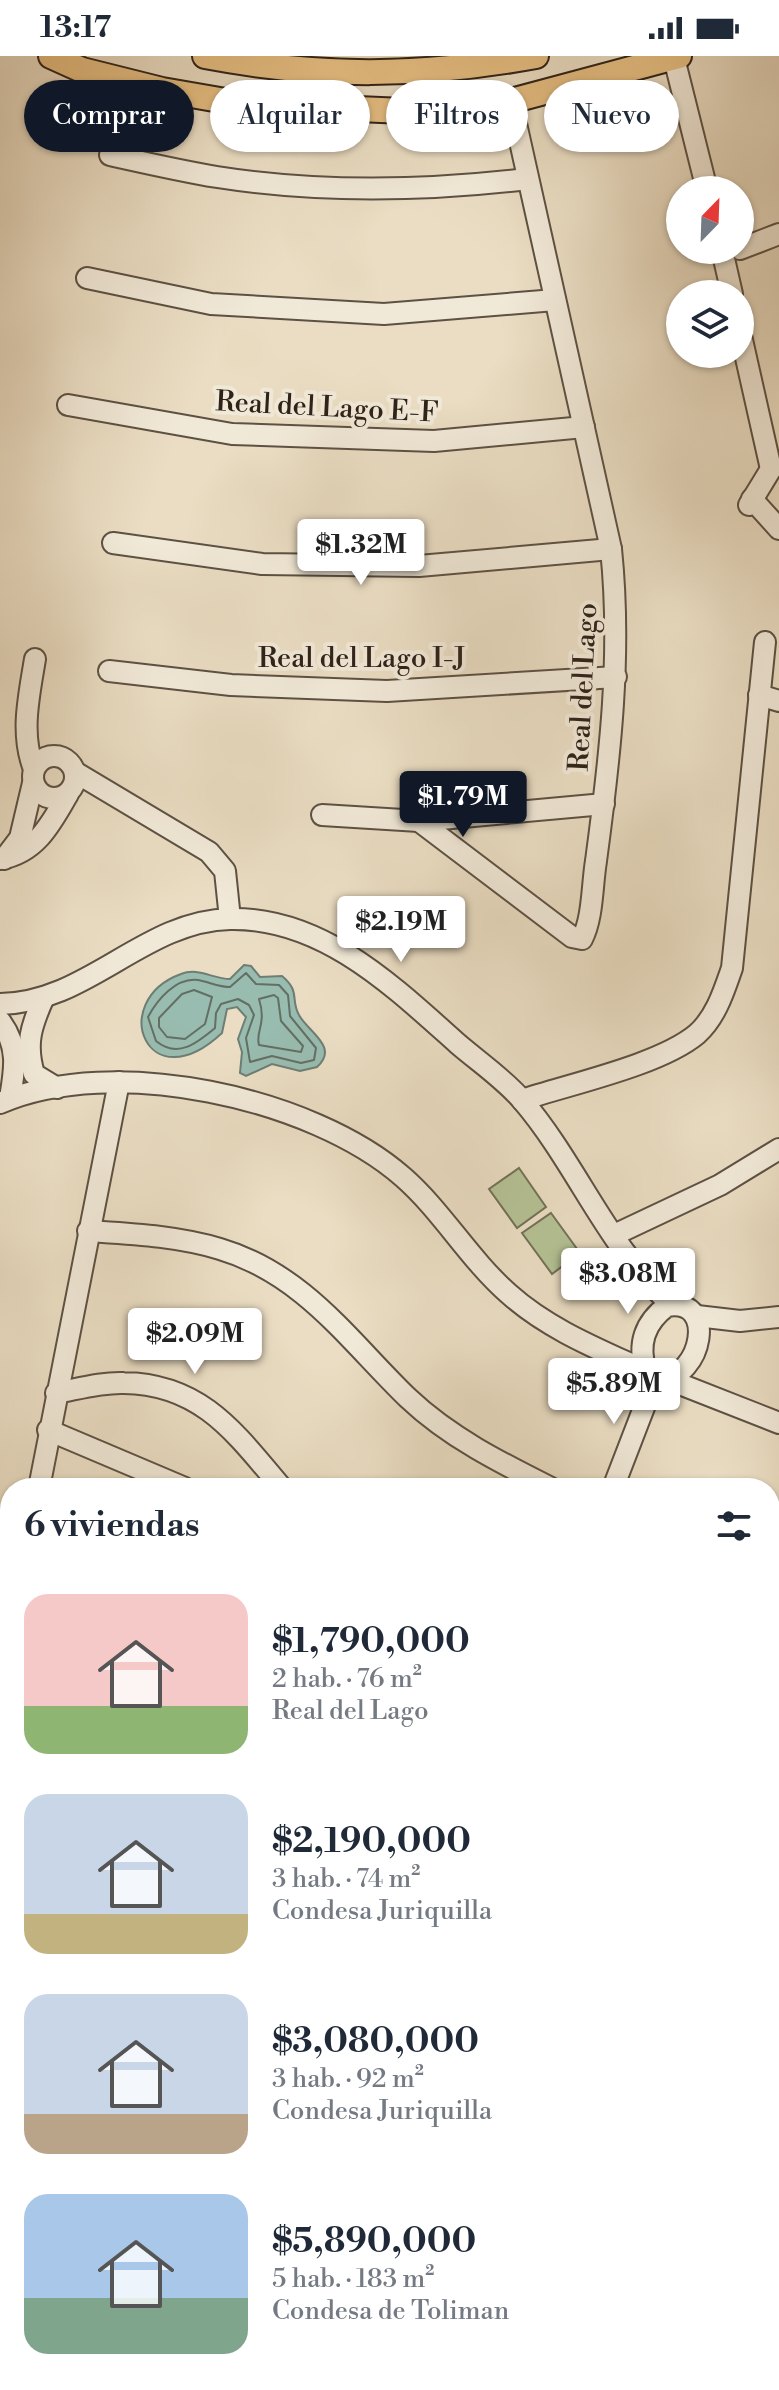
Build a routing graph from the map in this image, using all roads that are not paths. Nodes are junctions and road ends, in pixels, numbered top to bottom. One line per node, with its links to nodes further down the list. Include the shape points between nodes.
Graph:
1 (51, 56): 7 (main road, via 82,70 243,104)
2 (205, 56): 5 (main road, via 353,75)
3 (536, 56): 5 (main road)
4 (676, 57): 6 (main road); 10 (street)
5 (478, 61)
6 (528, 96)
7 (386, 110)
8 (521, 152): 11 (street, Real del Lago)
9 (110, 155): 11 (street, via 219,177 339,188 460,187)
10 (704, 176)
11 (527, 179): 15 (street, Real del Lago)
12 (779, 234): 13 (street)
13 (754, 243)
14 (87, 278): 15 (street, via 211,304 384,314)
15 (555, 300): 18 (street, Real del Lago)
16 (746, 368): 19 (street)
17 (68, 405): 18 (street, Real del Lago E-F, via 232,434 434,441)
18 (584, 427): 22 (street, Real del Lago)
19 (765, 486): 20 (street)
20 (779, 529)
21 (113, 543): 22 (street, via 262,564 419,566)
22 (611, 549): 26 (street, Real del Lago)
23 (765, 642): 27 (street)
24 (35, 659): 29 (street)
25 (109, 671): 26 (street, Real del Lago I-J, via 231,685 387,691)
26 (616, 677): 34 (street, Real del Lago)
27 (759, 695): 28 (street); 45 (street, via 732,968 719,1004 699,1033 670,1052)
28 (779, 701)
29 (26, 718): 30 (street); 32 (street)
30 (58, 756): 31 (street); 32 (street, via 48,756)
31 (75, 772): 33 (street); 38 (street, via 209,852 225,871)
32 (34, 776): 33 (street, via 48,798); 37 (street, via 20,838)
33 (68, 794): 37 (street, via 39,839 26,851)
34 (604, 804): 36 (street); 36 (street, Real del Lago, via 582,939 572,937)
35 (322, 815): 36 (street)
36 (419, 821)
37 (2, 859)
38 (230, 919): 39 (street, via 182,928 150,941 76,987); 45 (street, via 275,925 323,940 377,972)
39 (44, 997): 40 (street); 43 (street, via 27,1051 34,1074)
40 (0, 1004)
41 (0, 1021): 44 (street, via 12,1040 16,1065)
42 (119, 1082): 43 (street); 47 (street); 52 (street, via 201,1087 270,1106 338,1135 402,1175 508,1294 568,1336)
43 (57, 1088): 44 (street)
44 (5, 1100)
45 (522, 1100): 48 (street)
46 (778, 1149): 48 (street, via 720,1185)
47 (88, 1231): 53 (street); 59 (street, via 149,1235 222,1249 282,1278 340,1324 409,1399 482,1454)
48 (614, 1235): 49 (street, via 634,1266)
49 (672, 1305): 50 (street); 52 (street, via 658,1312 645,1330 642,1357)
50 (697, 1316): 51 (street, via 740,1321); 52 (street, via 700,1338 693,1358 676,1375)
51 (779, 1317)
52 (656, 1376): 54 (street); 60 (street)
53 (56, 1393): 55 (street); 58 (street, via 121,1383 154,1385 192,1398 224,1420)
54 (779, 1423)
55 (48, 1430): 56 (street); 57 (street)
56 (41, 1478)
57 (161, 1478)
58 (273, 1478)
59 (531, 1478)
60 (617, 1478)
61 (0, 2154): 62 (street)
62 (0, 2255)

